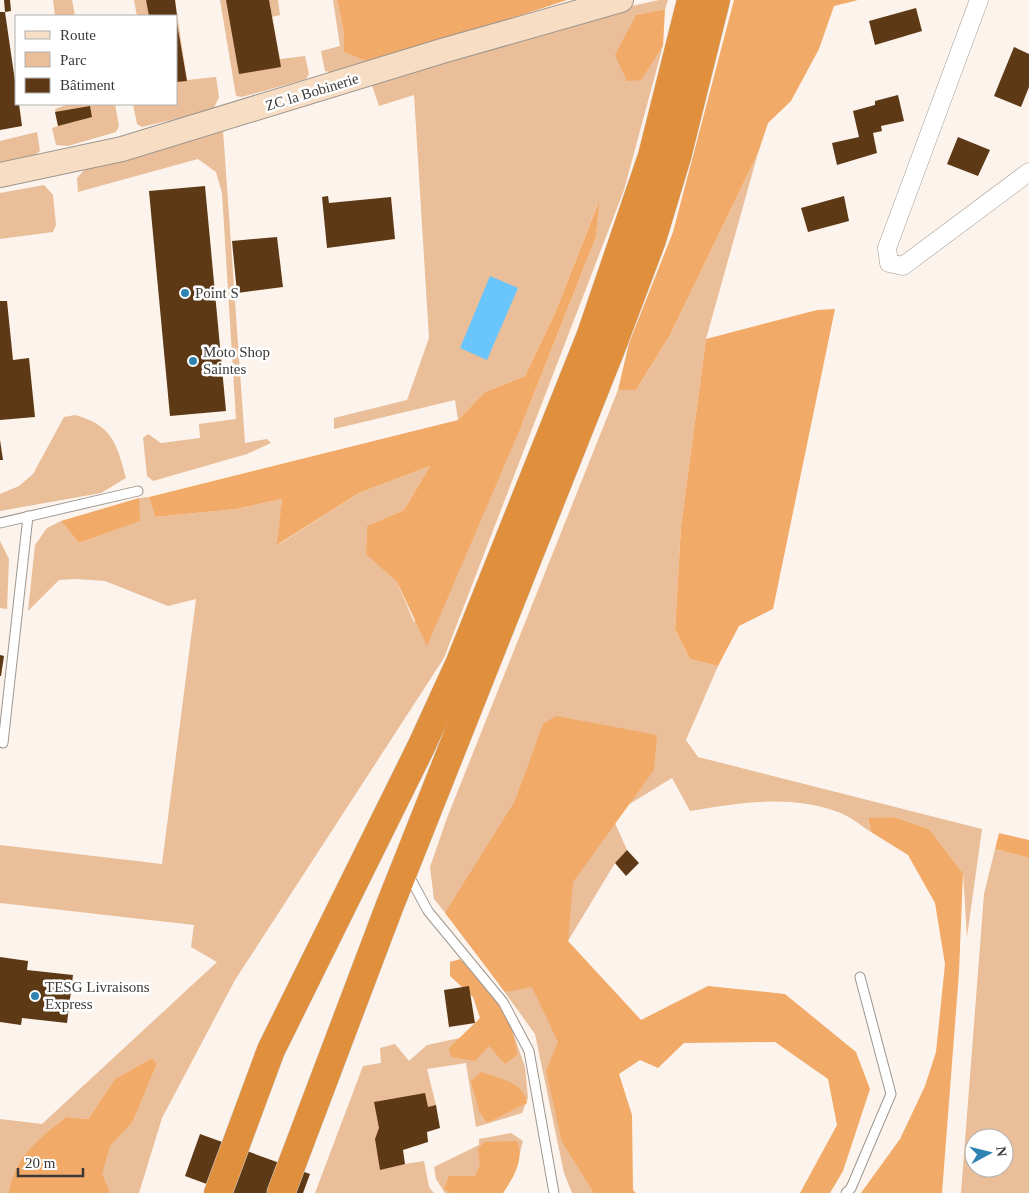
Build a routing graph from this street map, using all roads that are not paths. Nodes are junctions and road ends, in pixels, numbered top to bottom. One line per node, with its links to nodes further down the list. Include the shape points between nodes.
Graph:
1 (621, 0): 6 (street, ZC la Bobinerie, via 122,149)
2 (691, 0): 13 (highway, via 652,156 586,346 460,662 271,1050)
3 (716, 0): 11 (highway, via 678,156 652,240)
4 (979, 0): 5 (street, via 887,248 889,263 903,266)
5 (1029, 172)
6 (0, 175)
7 (138, 491): 8 (lane)
8 (28, 516): 9 (lane); 10 (lane)
9 (0, 523)
10 (3, 743)
11 (406, 869): 14 (highway); 15 (lane, via 428,911 502,1002 529,1051)
12 (860, 977): 16 (lane, via 891,1094)
13 (218, 1193)
14 (281, 1193)
15 (554, 1193)
16 (846, 1193)

